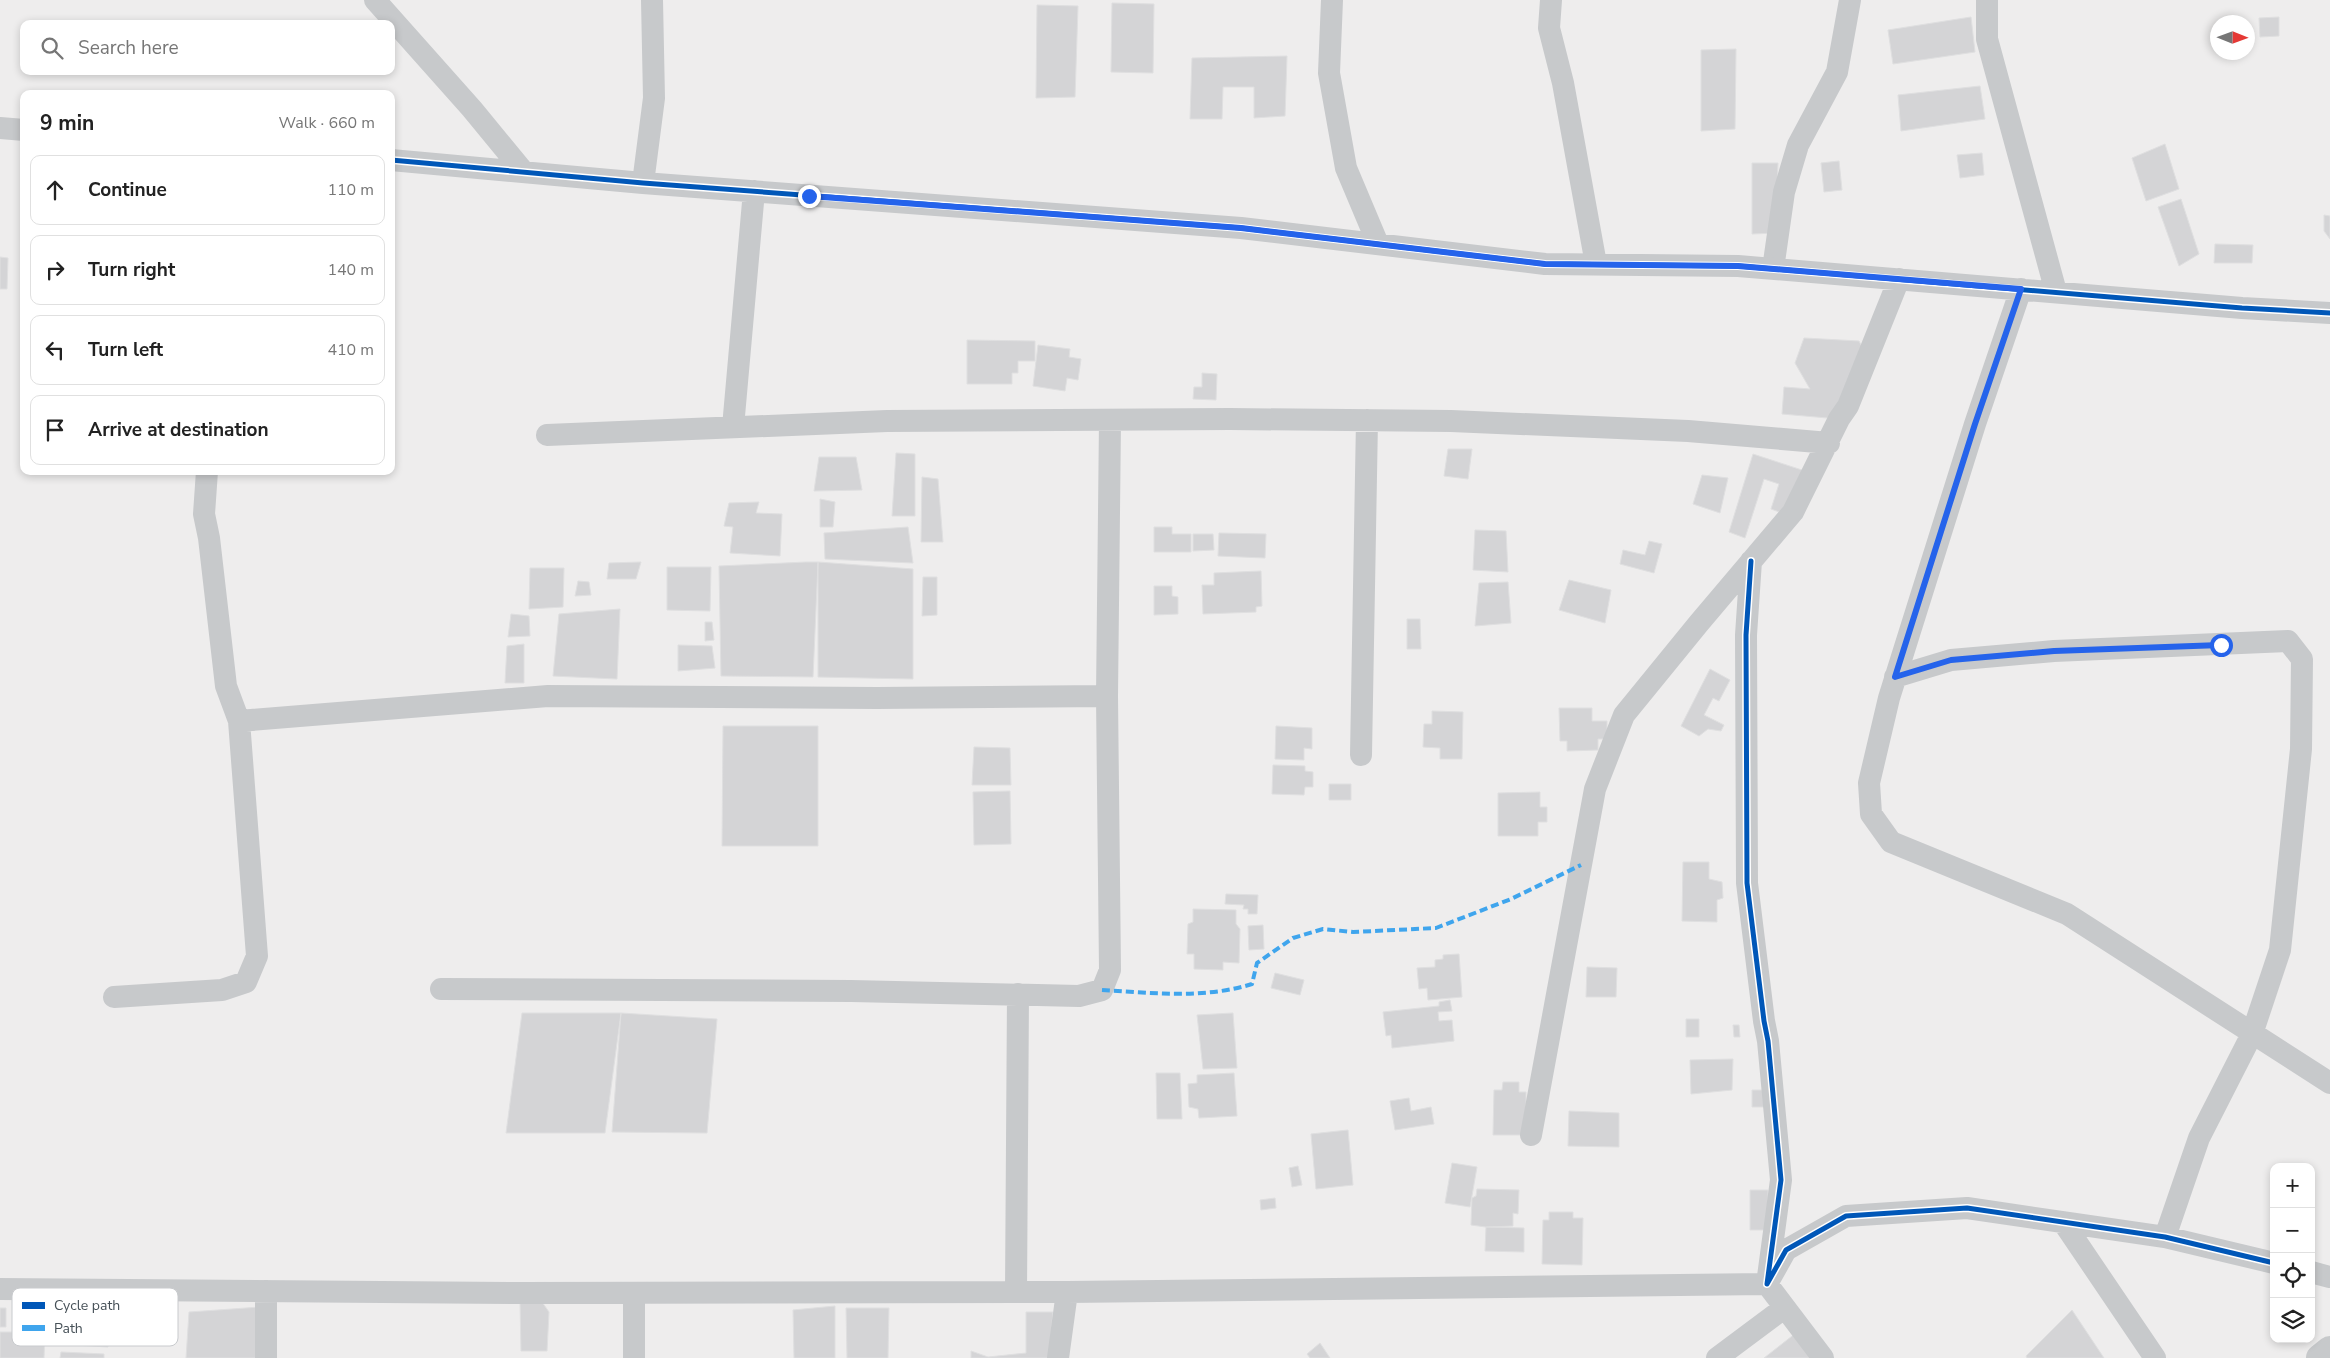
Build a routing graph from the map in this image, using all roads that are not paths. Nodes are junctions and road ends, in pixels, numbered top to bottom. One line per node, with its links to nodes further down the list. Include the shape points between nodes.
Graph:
1 (375, 0): 7 (street)
2 (652, 0): 13 (street, via 654,98)
3 (1332, 0): 15 (street, via 1329,74 1346,168)
4 (1550, 0): 16 (street, via 1549,28 1563,84)
5 (1850, 0): 17 (street, via 1837,72 1798,145 1784,192)
6 (1986, 0): 20 (street, via 1987,39)
7 (393, 20)
8 (395, 22): 12 (street)
9 (0, 128): 10 (street)
10 (20, 130)
11 (395, 160): 12 (street)
12 (523, 171): 13 (street)
13 (643, 183): 14 (street)
14 (754, 191): 15 (street, via 1241,228); 24 (street)
15 (1378, 244): 16 (street, via 1545,264)
16 (1596, 264): 17 (street)
17 (1773, 269): 18 (street)
18 (1899, 279): 19 (street); 26 (street, via 1848,406)
19 (2021, 289): 20 (street); 29 (street)
20 (2056, 292): 21 (street)
21 (2330, 313)
22 (1110, 420): 23 (street); 24 (street, via 887,420); 30 (street)
23 (1366, 420): 26 (street, via 1688,431); 32 (street)
24 (733, 427): 25 (street)
25 (547, 435)
26 (1829, 443): 28 (street, via 1793,512)
27 (207, 475): 31 (street, via 204,514 226,686)
28 (1751, 561): 38 (street, via 1624,715 1595,789); 44 (street, via 1746,635 1747,883 1768,1041 1781,1180)
29 (1895, 677): 36 (street, via 1869,783 1871,814 1891,842 2068,914); 36 (street, via 1951,660 2054,651 2288,641 2302,659 2301,749 2280,950)
30 (1107, 696): 31 (street, via 548,696); 34 (street, via 1110,970 1102,990 1079,996)
31 (240, 721): 35 (street, via 257,956 246,982 222,990)
32 (1361, 755)
33 (441, 989): 34 (street)
34 (1018, 994): 47 (street)
35 (114, 997)
36 (2252, 1034): 37 (street); 40 (street, via 2199,1138)
37 (2330, 1083)
38 (1531, 1135)
39 (2064, 1222): 40 (street); 44 (street, via 1967,1208 1846,1216 1786,1250); 57 (street)
40 (2166, 1237): 41 (street)
41 (2270, 1262)
42 (2315, 1273): 43 (street)
43 (2330, 1277)
44 (1767, 1284): 48 (street); 50 (street)
45 (178, 1290): 46 (street)
46 (266, 1291): 49 (street); 52 (street)
47 (1016, 1292): 48 (street); 49 (street)
48 (1067, 1292): 54 (street)
49 (634, 1293): 53 (street)
50 (1784, 1308): 55 (street); 56 (street)
51 (2330, 1350): 58 (main road)
52 (266, 1358)
53 (634, 1358)
54 (1058, 1358)
55 (1716, 1358)
56 (1823, 1358)
57 (2156, 1358)
58 (2320, 1358)

